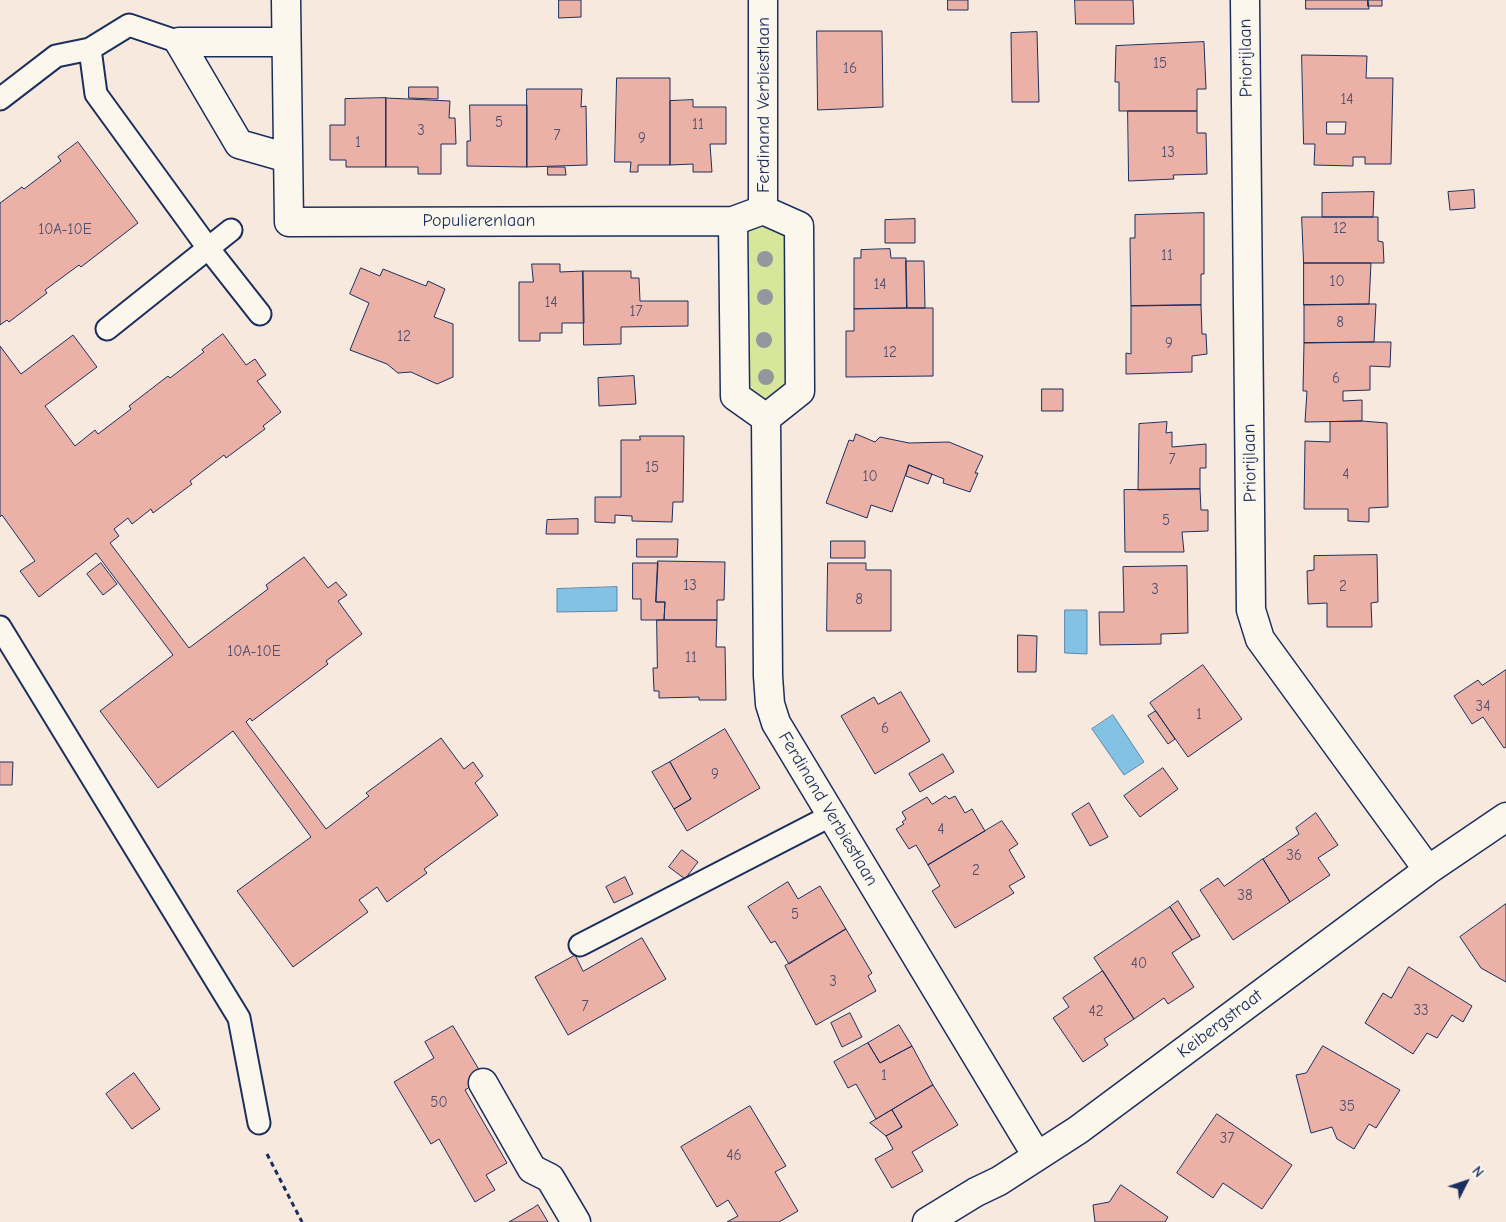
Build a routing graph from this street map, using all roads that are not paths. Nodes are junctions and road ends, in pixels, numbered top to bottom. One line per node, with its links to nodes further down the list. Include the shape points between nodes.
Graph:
1 (286, 0): 5 (street, Populierenlaan)
2 (763, 0): 9 (street, Ferdinand Verbiestlaan)
3 (1245, 0): 19 (street, Priorijlaan, via 1251,610 1260,639)
4 (179, 42): 5 (street); 6 (lane, via 129,25); 8 (street, via 239,144)
5 (286, 42): 8 (street, Populierenlaan)
6 (90, 49): 7 (lane, via 56,56); 12 (lane, via 96,94)
7 (0, 99)
8 (288, 158): 10 (street, Populierenlaan, via 289,222)
9 (763, 210): 10 (street, Ferdinand Verbiestlaan); 15 (street, Ferdinand Verbiestlaan, via 799,226 800,391)
10 (733, 221): 15 (street, via 735,396)
11 (231, 230): 12 (lane)
12 (208, 248): 13 (lane); 14 (lane)
13 (260, 314)
14 (107, 329)
15 (766, 418): 17 (street, Ferdinand Verbiestlaan, via 770,704 776,723)
16 (0, 627): 22 (lane, via 240,1018)
17 (832, 815): 20 (lane); 23 (street, Ferdinand Verbiestlaan)
18 (1506, 816): 19 (street, Keibergstraat)
19 (1428, 870): 23 (street, Keibergstraat, via 1078,1130)
20 (580, 945)
21 (483, 1083): 24 (street, via 532,1170 550,1178)
22 (259, 1123)
23 (1037, 1156): 25 (street, Keibergstraat)
24 (576, 1222)
25 (928, 1222)

